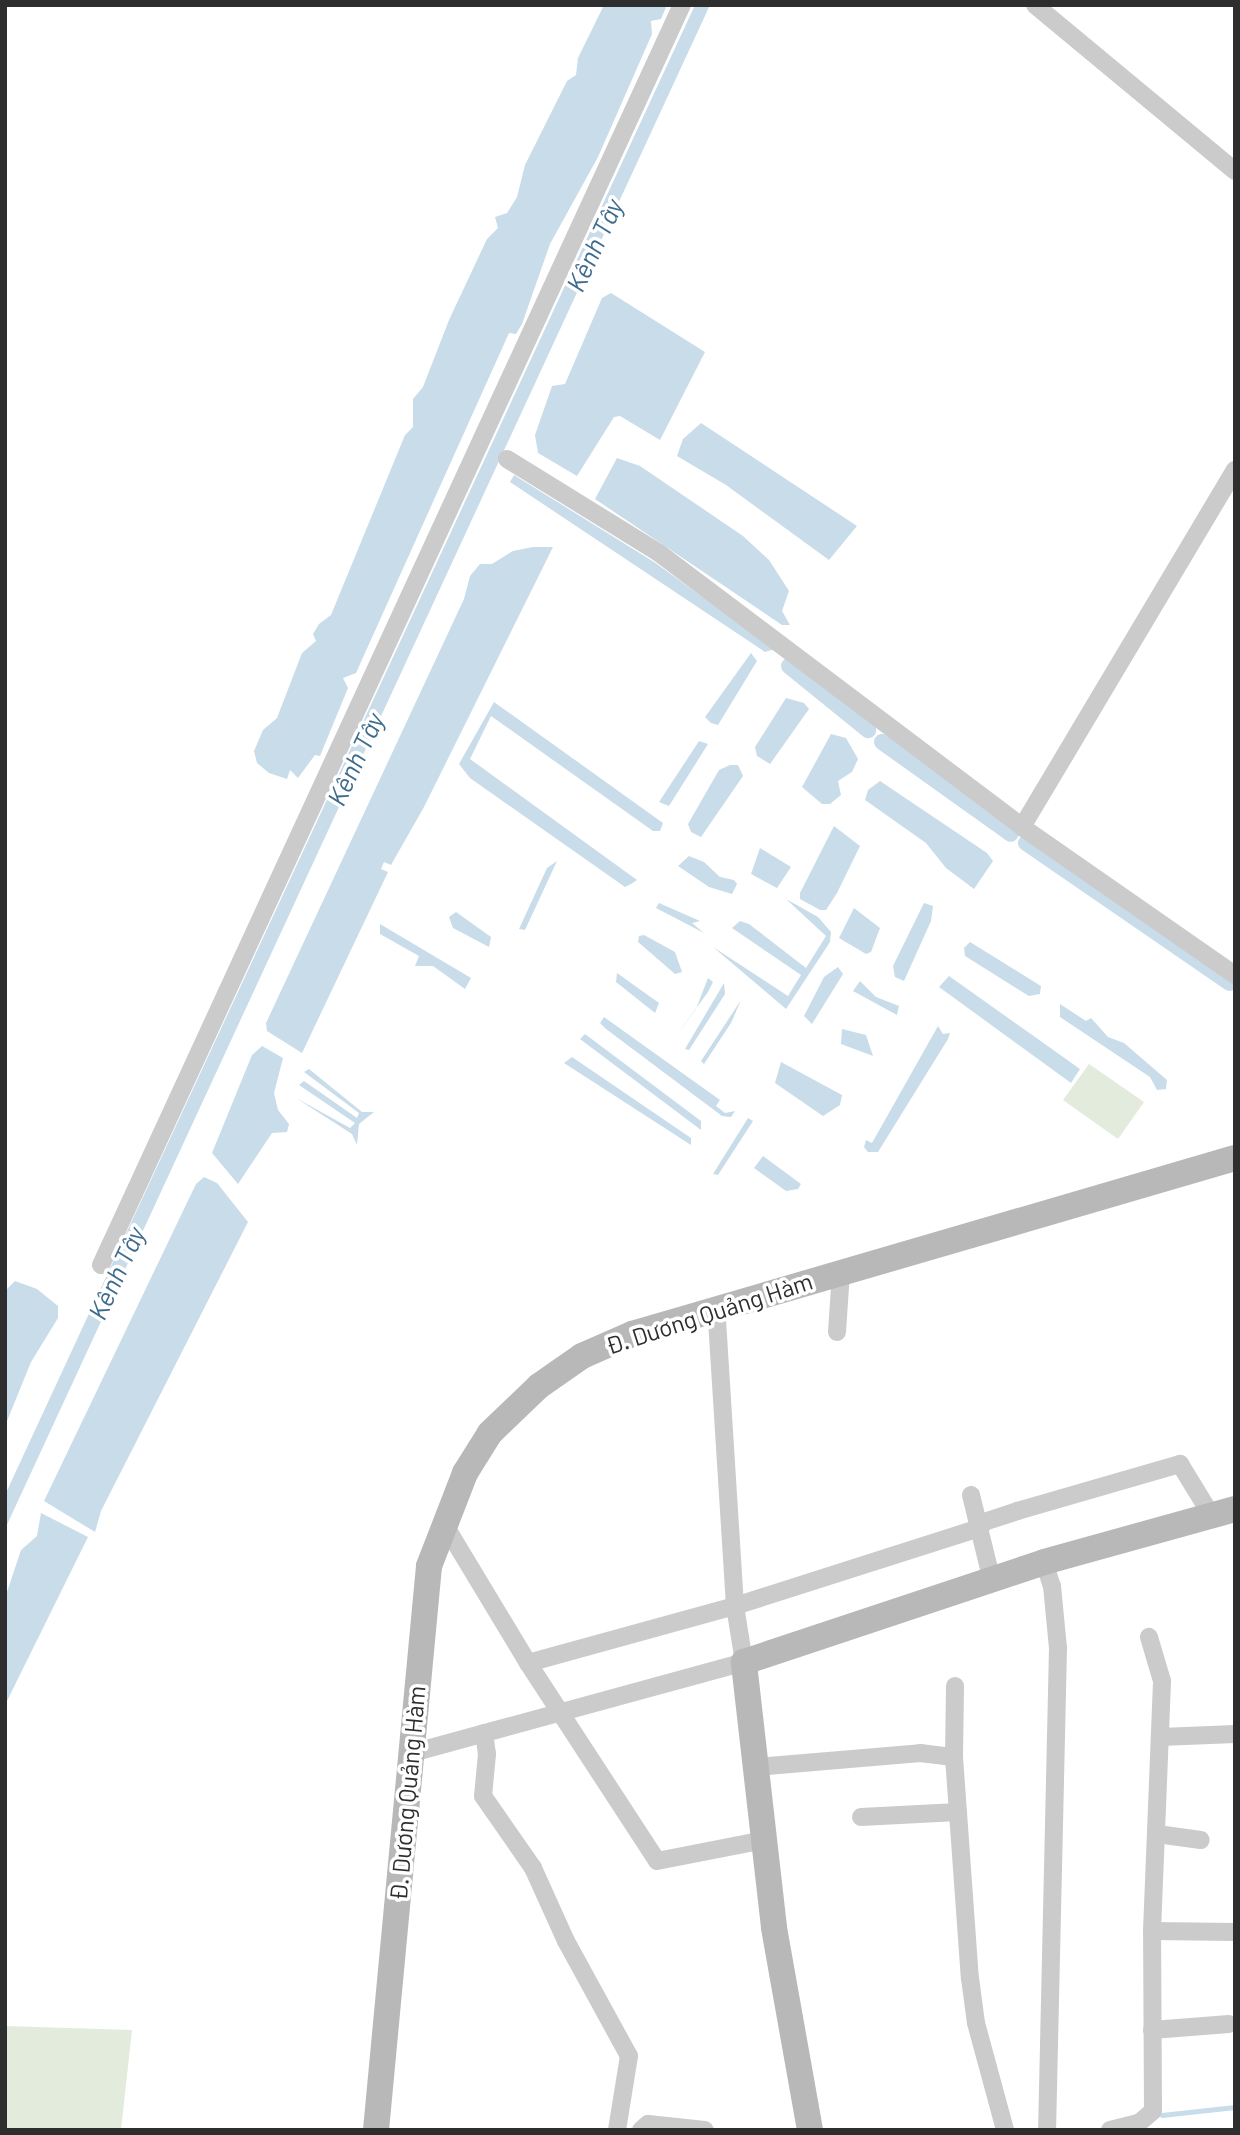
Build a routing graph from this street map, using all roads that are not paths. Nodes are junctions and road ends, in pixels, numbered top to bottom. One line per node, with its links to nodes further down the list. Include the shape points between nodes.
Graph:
1 (682, 5): 9 (street)
2 (1035, 5): 3 (street)
3 (1235, 171)
4 (506, 459): 6 (street, via 659,554)
5 (1235, 470): 6 (street)
6 (1022, 827): 7 (street)
7 (1235, 975)
8 (1235, 1158): 10 (street, Đ. Dương Quảng Hàm)
9 (102, 1265)
10 (841, 1271): 11 (street, Đ. Dương Quảng Hàm); 12 (street)
11 (716, 1306): 15 (street, Đ. Dương Quảng Hàm, via 582,1356 539,1387 490,1433); 19 (street)
12 (837, 1332)
13 (971, 1495): 16 (street)
14 (1224, 1514): 16 (street, via 1180,1464 1017,1511 984,1522); 17 (street)
15 (443, 1522): 22 (street); 28 (street, Đ. Dương Quảng Hàm, via 426,1590)
16 (980, 1528): 18 (street); 19 (street)
17 (1044, 1562): 18 (street); 46 (street, via 1052,1586 1058,1648)
18 (992, 1581): 21 (street)
19 (735, 1606): 21 (street); 22 (street)
20 (1149, 1637): 27 (street, via 1162,1681)
21 (744, 1662): 24 (street); 30 (street)
22 (528, 1663): 24 (street)
23 (955, 1686): 29 (street)
24 (559, 1711): 25 (street); 34 (street, via 657,1861)
25 (484, 1733): 28 (street); 41 (street, via 483,1796 533,1868 566,1941 629,2056)
26 (1235, 1734): 27 (street)
27 (1161, 1737): 33 (street)
28 (412, 1753): 40 (street, Đ. Dương Quảng Hàm)
29 (954, 1756): 30 (street, via 920,1753); 31 (street)
30 (755, 1767): 34 (street)
31 (958, 1812): 32 (street); 45 (street, via 976,2023)
32 (861, 1817)
33 (1157, 1834): 35 (street); 36 (street)
34 (764, 1840): 44 (street, via 774,1927)
35 (1201, 1840)
36 (1152, 1931): 37 (street); 39 (street)
37 (1235, 1931)
38 (1229, 2024): 39 (street)
39 (1152, 2030): 47 (street, via 1153,2111 1139,2123)
40 (376, 2130)
41 (617, 2130)
42 (640, 2130): 43 (street, via 648,2124)
43 (705, 2130)
44 (810, 2130)
45 (1005, 2130)
46 (1047, 2130)
47 (1111, 2130)

